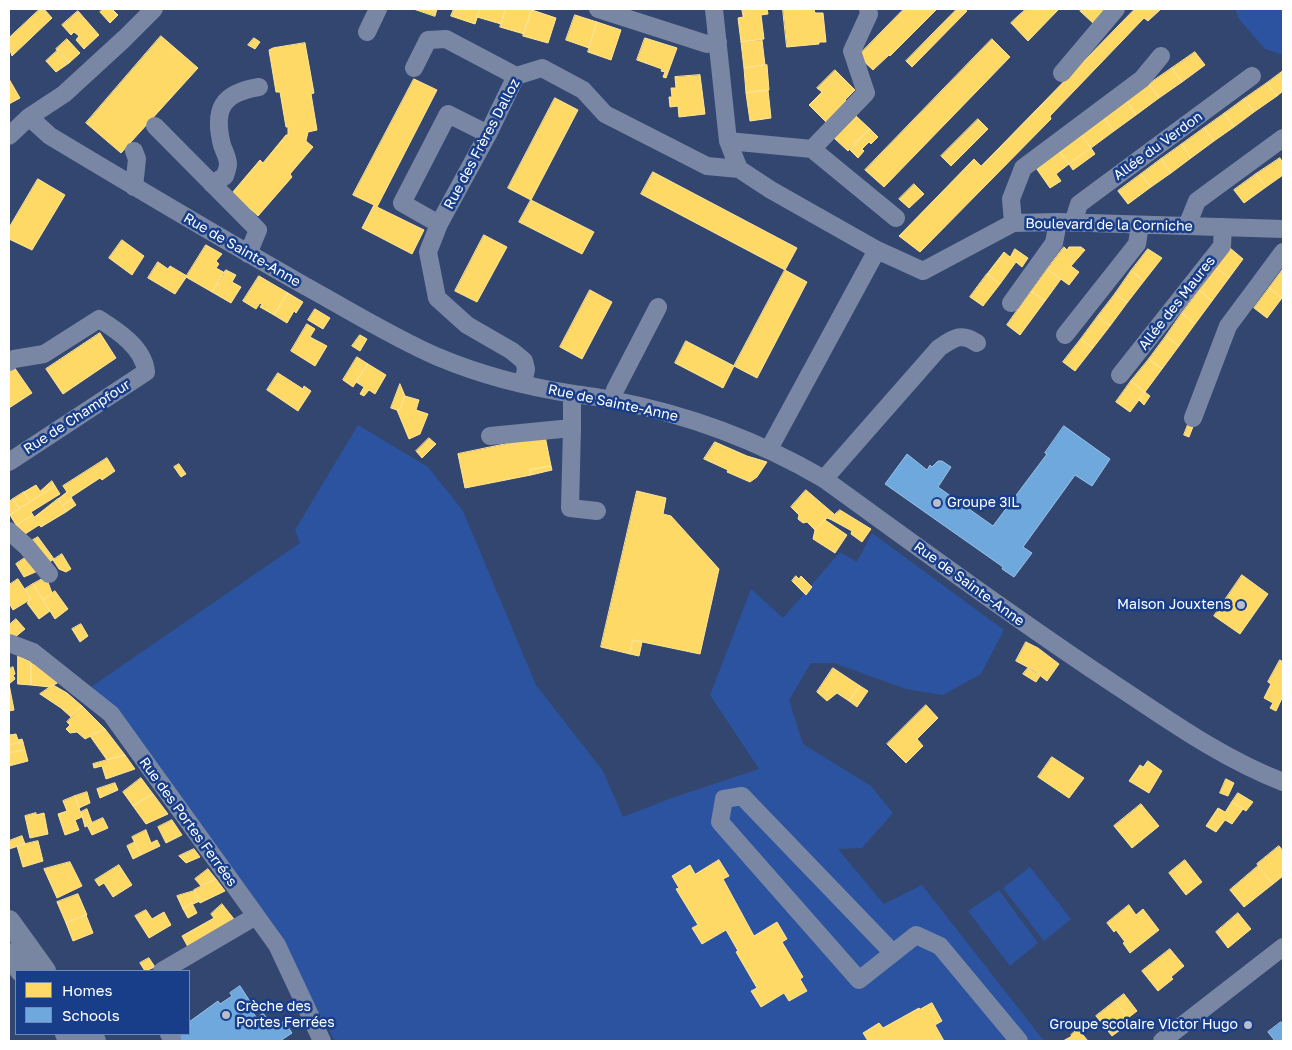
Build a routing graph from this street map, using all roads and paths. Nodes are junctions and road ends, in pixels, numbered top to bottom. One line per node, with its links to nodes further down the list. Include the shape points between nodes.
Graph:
1 (154, 9): 15 (street, via 64,94)
2 (378, 9): 7 (street)
3 (598, 9): 8 (street, via 707,44)
4 (714, 9): 8 (street)
5 (868, 9): 22 (street, via 869,14 852,51 866,93)
6 (1116, 9): 11 (street)
7 (367, 32)
8 (718, 42): 21 (street)
9 (1161, 56): 29 (street, via 1142,79 1023,168 1010,199)
10 (414, 68): 12 (street, via 428,40 446,39)
11 (1062, 73)
12 (516, 76): 18 (street, Rue des Frères Dalloz); 24 (street, Rue des Frères Dalloz, via 542,68 583,90 605,114 707,166)
13 (1252, 76): 28 (street, Allée du Verdon, via 1079,204)
14 (259, 87): 25 (street, via 232,95 221,108 218,120 228,163 226,176)
15 (29, 118): 16 (street); 19 (street); 26 (street, Rue de Sainte-Anne, via 50,136)
16 (9, 125)
17 (155, 126): 25 (street)
18 (488, 134): 30 (street, Rue des Frères Dalloz); 30 (street, via 448,114 402,203)
19 (9, 136)
20 (1283, 138): 32 (street, via 1197,201)
21 (728, 141): 22 (street); 24 (street)
22 (812, 149): 27 (street)
23 (134, 151): 26 (street, via 137,159)
24 (739, 169): 35 (street)
25 (212, 184): 37 (street, via 258,230)
26 (134, 187): 37 (street, Rue de Sainte-Anne)
27 (896, 218)
28 (1066, 222): 29 (street, Boulevard de la Corniche); 31 (street, Boulevard de la Corniche); 38 (street, Allée du Verdon)
29 (1013, 223): 35 (street, Boulevard de la Corniche, via 923,271)
30 (439, 224): 44 (street, Rue des Frères Dalloz, via 428,252 437,298 467,326 524,361)
31 (1140, 225): 32 (street, Boulevard de la Corniche); 40 (street, via 1137,244)
32 (1187, 226): 33 (street, Boulevard de la Corniche)
33 (1223, 227): 34 (street, Boulevard de la Corniche); 43 (street, Allée des Maures, via 1222,246)
34 (1283, 229)
35 (877, 250): 50 (street)
36 (1283, 252): 47 (street, via 1228,326)
37 (248, 254): 44 (street, Rue de Sainte-Anne, via 438,356)
38 (1011, 302)
39 (658, 307): 46 (street)
40 (1065, 335)
41 (977, 343): 52 (street, via 969,337 956,337 939,348)
42 (9, 362): 51 (street, Rue de Champfour, via 44,354 99,319 122,334 145,362 146,372)
43 (1120, 375)
44 (523, 384): 45 (street, Rue de Sainte-Anne)
45 (572, 394): 46 (street, Rue de Sainte-Anne); 48 (street)
46 (612, 400): 50 (street, Rue de Sainte-Anne, via 691,420)
47 (1193, 418)
48 (572, 428): 49 (street); 53 (street, via 570,508)
49 (490, 436)
50 (769, 449): 52 (street, Rue de Sainte-Anne)
51 (9, 462)
52 (824, 479): 57 (street, Rue de Sainte-Anne, via 1037,634 1242,765)
53 (597, 511)
54 (9, 531): 55 (street)
55 (49, 574)
56 (9, 643): 58 (street, Rue des Portes Ferrées, via 33,652 111,714)
57 (1283, 782)
58 (256, 916): 65 (street); 66 (street, Rue des Portes Ferrées, via 276,945)
59 (9, 921): 64 (main road)
60 (1283, 947): 68 (street)
61 (893, 953): 61 (street, via 859,980 720,822 724,799 742,796); 67 (street, via 916,935 940,946)
62 (9, 954): 63 (main road)
63 (20, 970)
64 (43, 970)
65 (164, 970)
66 (322, 1041)
67 (1019, 1041)
68 (1162, 1041)

